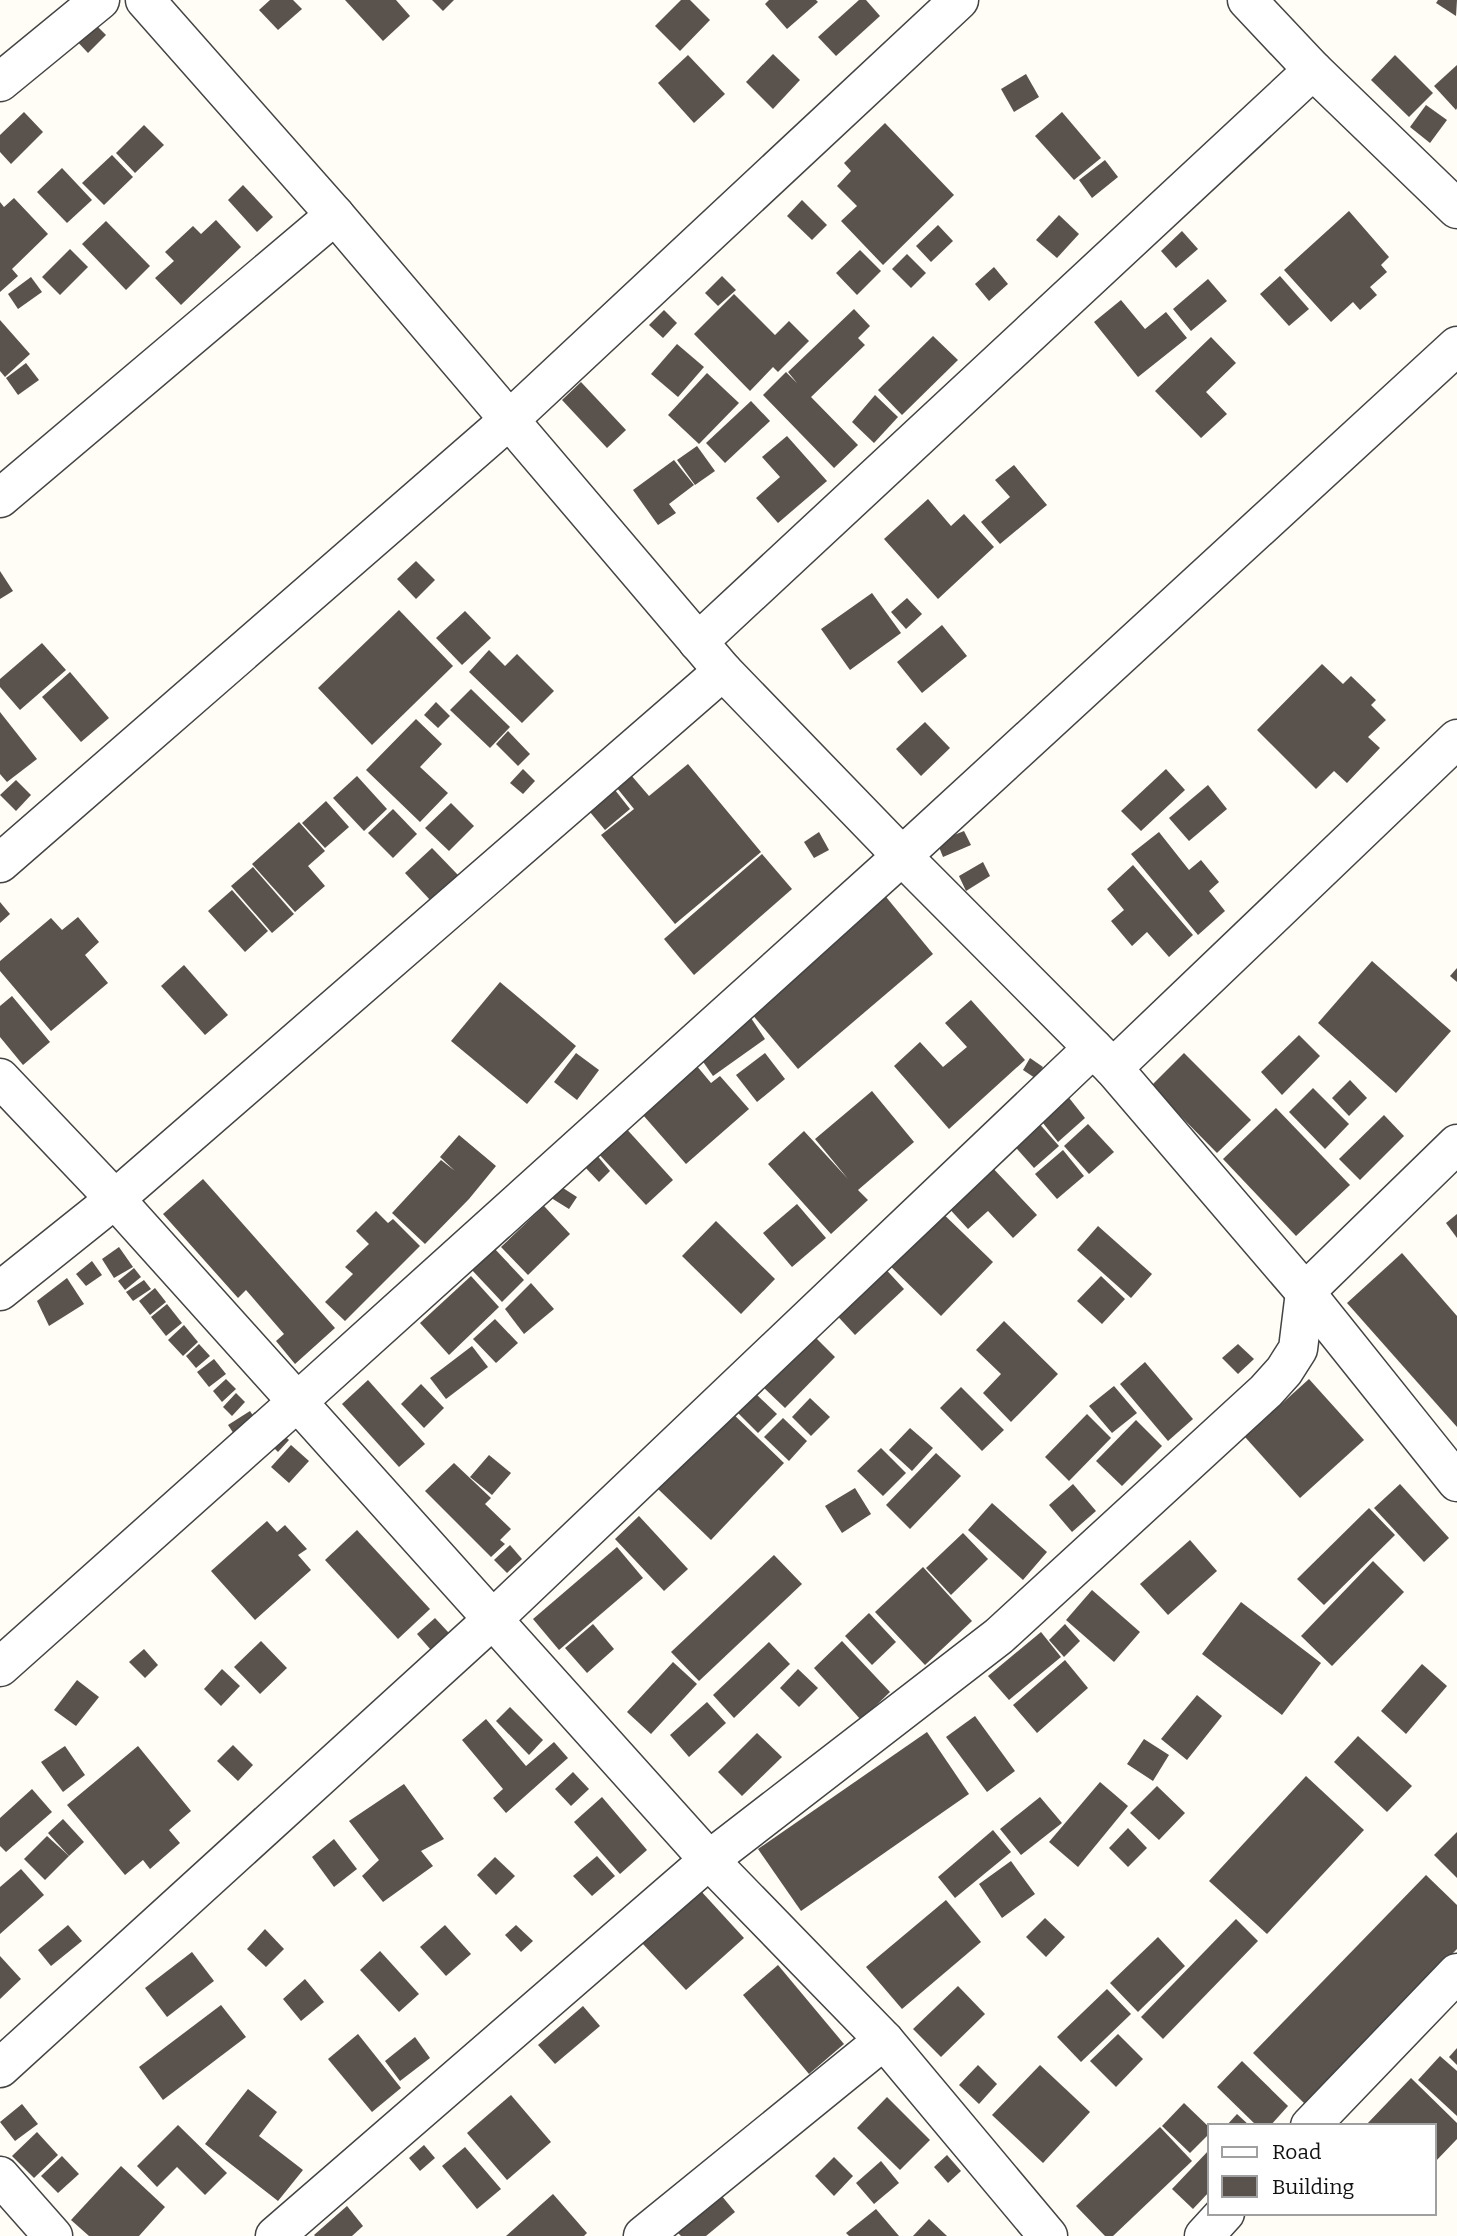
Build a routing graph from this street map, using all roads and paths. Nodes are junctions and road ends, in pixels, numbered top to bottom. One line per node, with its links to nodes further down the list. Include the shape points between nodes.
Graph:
1 (100, 0): 6 (street)
2 (145, 0): 8 (street)
3 (958, 0): 10 (street)
4 (1247, 0): 5 (street)
5 (1313, 70): 7 (street); 12 (street)
6 (0, 82)
7 (1457, 209)
8 (335, 215): 10 (street); 11 (street)
9 (1457, 346): 15 (street)
10 (509, 420): 12 (street); 16 (street)
11 (0, 498)
12 (698, 642): 13 (street)
13 (723, 671): 15 (street); 20 (street)
14 (1457, 739): 17 (street)
15 (902, 856): 17 (street); 23 (street)
16 (0, 863)
17 (1102, 1058): 22 (street); 25 (street)
18 (0, 1078): 20 (street)
19 (1457, 1144): 22 (street)
20 (115, 1199): 21 (street); 23 (street)
21 (0, 1291)
22 (1305, 1292): 24 (street); 27 (street, via 1297,1349 1266,1391 999,1636)
23 (297, 1402): 25 (street); 26 (street)
24 (1457, 1482)
25 (493, 1619): 27 (street); 30 (street)
26 (0, 1667)
27 (709, 1860): 29 (street); 35 (street)
28 (1457, 1973): 31 (street)
29 (884, 2040): 36 (street); 37 (street)
30 (0, 2068)
31 (1312, 2124)
32 (0, 2176): 34 (street)
33 (1224, 2215): 38 (street)
34 (54, 2236)
35 (275, 2236)
36 (643, 2236)
37 (1048, 2236)
38 (1203, 2236)

